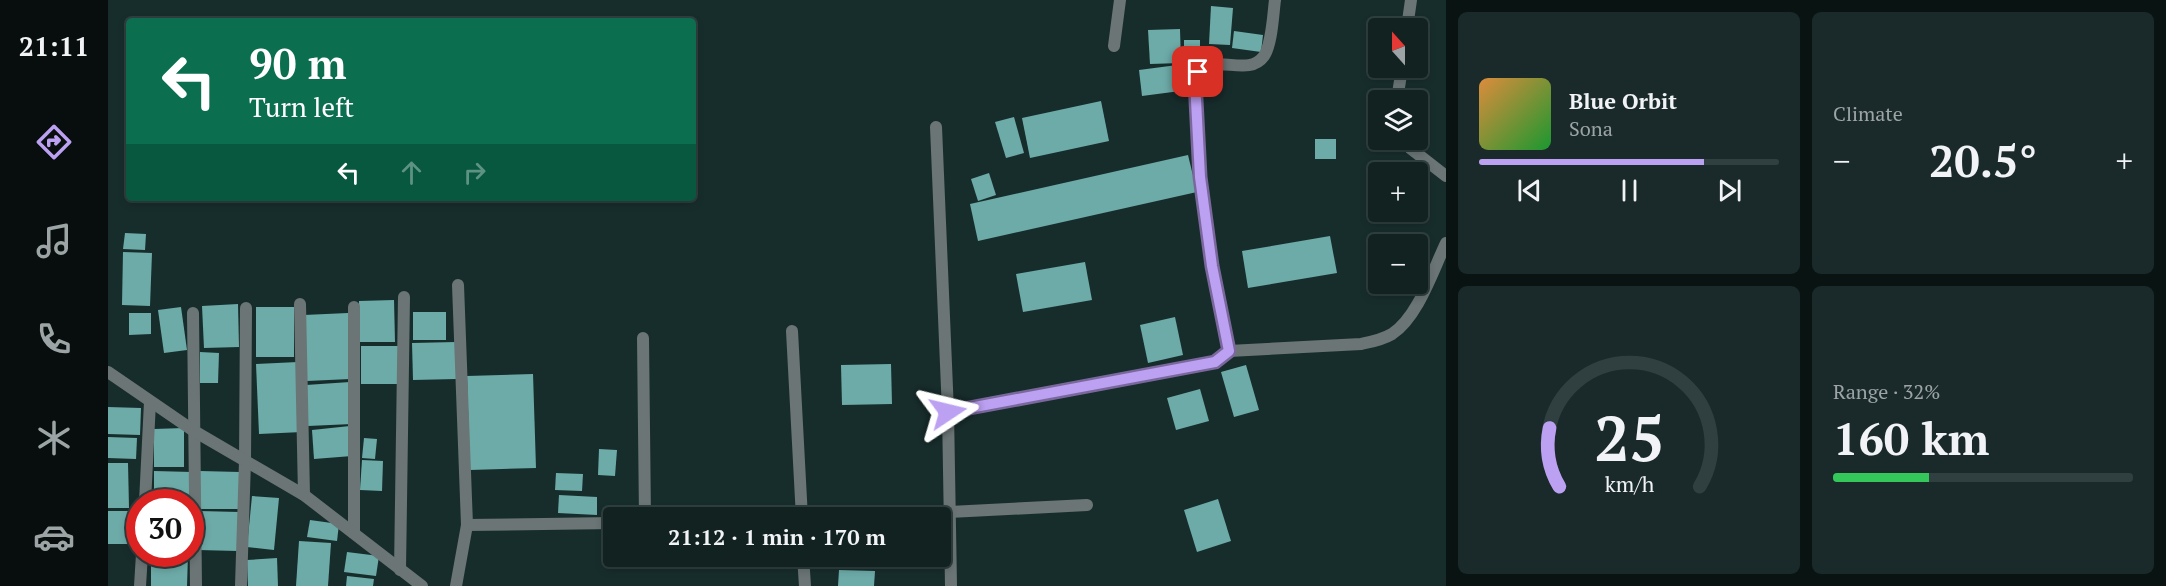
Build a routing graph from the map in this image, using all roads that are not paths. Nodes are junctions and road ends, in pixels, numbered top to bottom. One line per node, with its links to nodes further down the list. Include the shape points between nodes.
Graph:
1 (1120, 0): 5 (street)
2 (1275, 0): 18 (street, via 1264,56 1246,66 1206,65 1195,81 1200,177)
3 (1411, 0): 4 (street)
4 (1408, 18)
5 (1114, 46)
6 (936, 127): 21 (street)
7 (1413, 150): 8 (street)
8 (1446, 176)
9 (1446, 243): 18 (street, via 1406,321 1392,334 1361,344)
10 (458, 285): 32 (street)
11 (404, 297): 37 (street)
12 (300, 304): 25 (street)
13 (354, 307): 33 (street)
14 (246, 308): 23 (street)
15 (193, 313): 22 (street)
16 (792, 331): 28 (street)
17 (643, 338): 27 (street)
18 (1229, 351): 21 (street, via 1215,362)
19 (108, 372): 20 (street)
20 (150, 402): 22 (street); 24 (street)
21 (948, 412): 29 (street)
22 (194, 431): 23 (street); 39 (street)
23 (245, 460): 25 (street); 40 (street)
24 (146, 489)
25 (304, 495): 33 (street)
26 (1087, 505): 30 (street)
27 (645, 507)
28 (801, 507)
29 (950, 507)
30 (951, 511)
31 (603, 523): 32 (street)
32 (467, 525): 42 (street)
33 (354, 533): 37 (street)
34 (141, 567): 38 (street)
35 (804, 567): 43 (street)
36 (951, 567): 44 (street)
37 (400, 570): 41 (street)
38 (140, 586)
39 (196, 586)
40 (241, 586)
41 (422, 586)
42 (456, 586)
43 (805, 586)
44 (951, 586)

